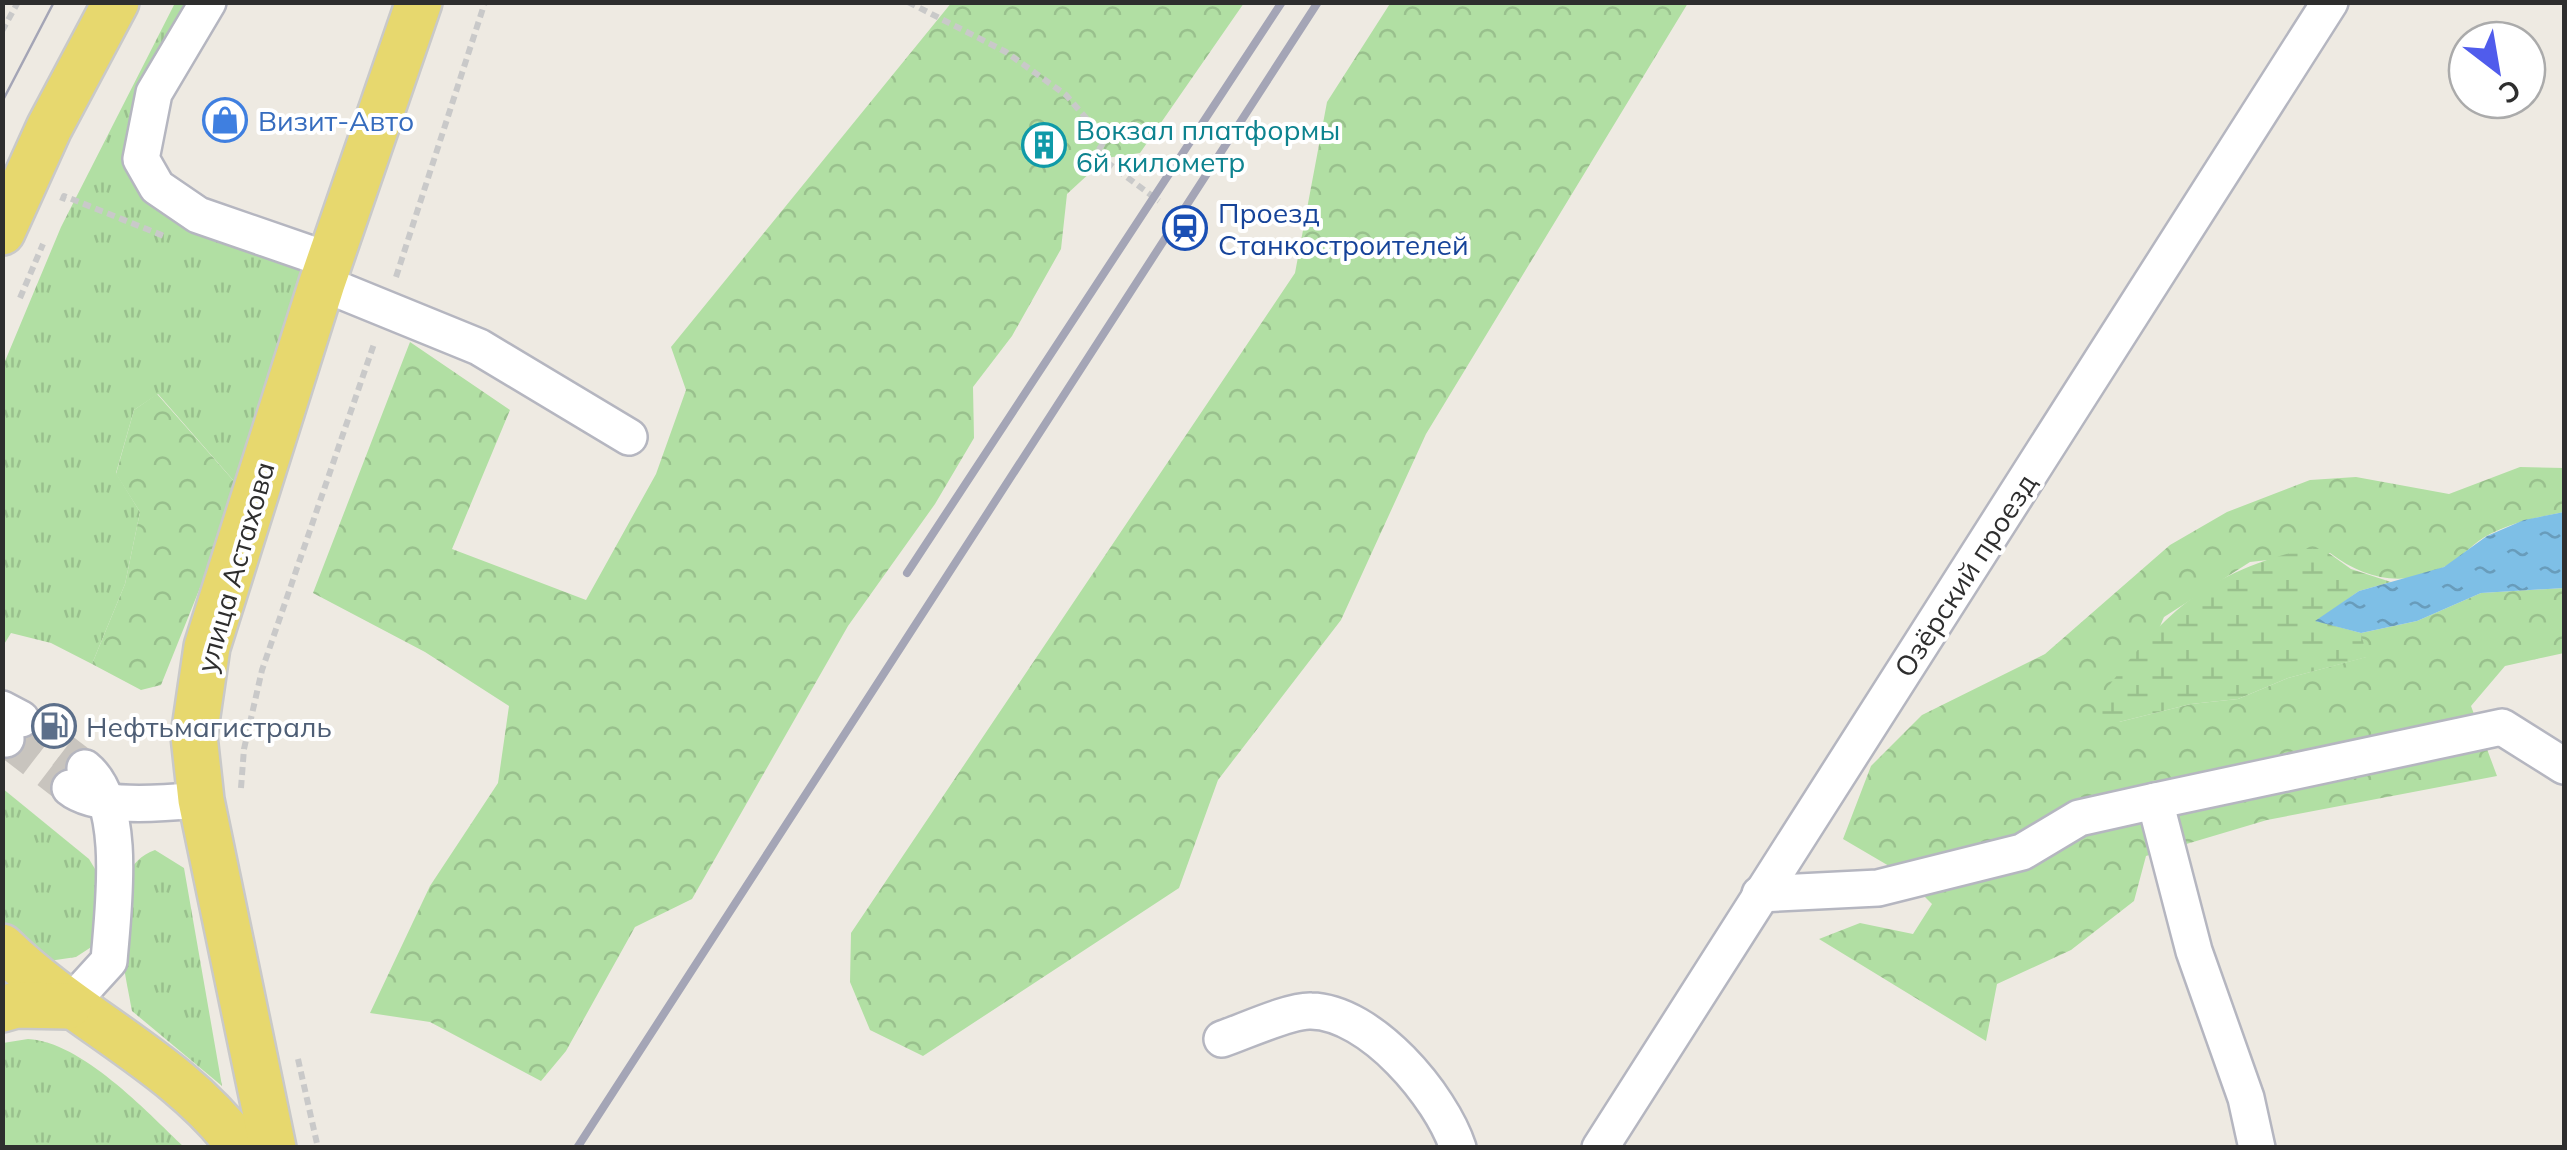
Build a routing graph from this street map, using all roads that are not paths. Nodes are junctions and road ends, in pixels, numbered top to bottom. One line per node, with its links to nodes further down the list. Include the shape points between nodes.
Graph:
1 (116, 2): 5 (main road)
2 (208, 2): 6 (street, via 154,94 142,159 157,188 198,216)
3 (419, 2): 6 (main road, улица Астахова)
4 (2330, 2): 13 (street, Озёрский проезд)
5 (2, 232)
6 (326, 272): 7 (street, via 385,309 479,347); 10 (main road, улица Астахова, via 207,646 194,736)
7 (630, 437)
8 (2564, 766): 12 (street, via 2502,727)
9 (77, 778): 11 (street, via 101,781)
10 (221, 797): 11 (street, via 152,804); 19 (main road, улица Астахова)
11 (107, 799): 15 (street, via 114,858 109,961)
12 (2155, 802): 13 (street, via 2079,818 2022,852 1878,888); 22 (street)
13 (1760, 894): 21 (street, Озёрский проезд)
14 (2, 947): 15 (main road)
15 (68, 1006): 16 (main road); 18 (main road, via 174,1078)
16 (2, 1009)
17 (1222, 1039): 20 (street, via 1310,1010 1358,1026 1412,1071 1450,1122)
18 (241, 1148)
19 (273, 1148)
20 (1458, 1148)
21 (1600, 1148)
22 (2257, 1148)

